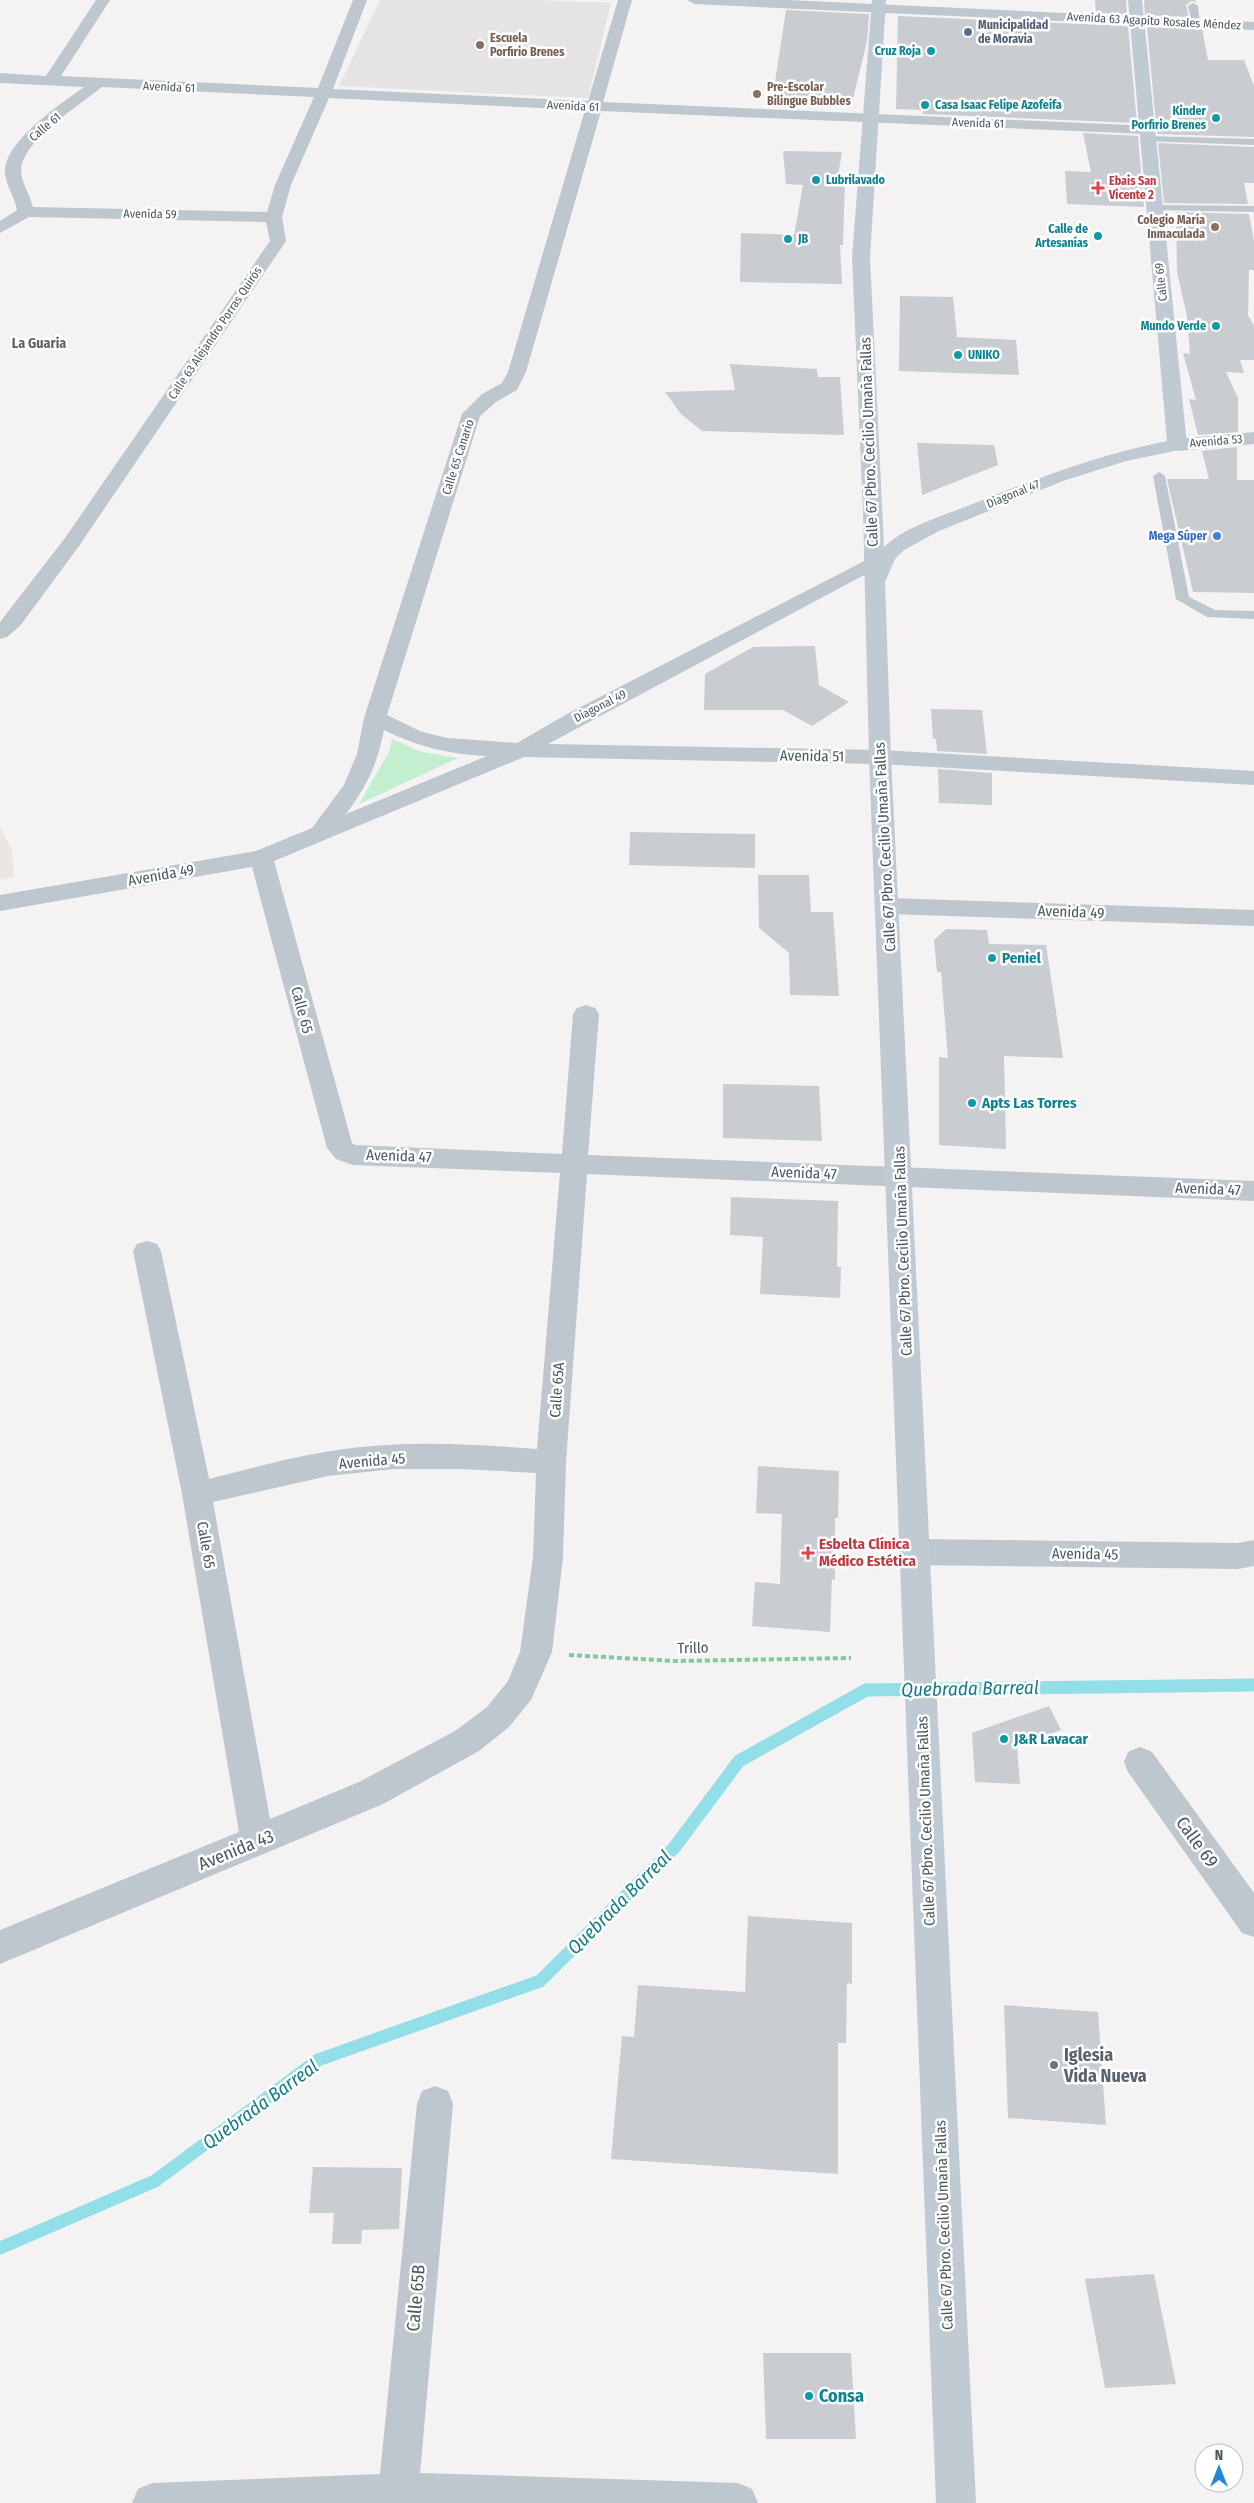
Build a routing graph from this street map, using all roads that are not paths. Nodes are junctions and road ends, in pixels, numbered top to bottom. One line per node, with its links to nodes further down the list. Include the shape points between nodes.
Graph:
1 (103, 0): 12 (street)
2 (360, 0): 14 (street, Calle 63 Alejandro Porras Quirós)
3 (625, 0): 15 (street, Calle 65 Canario)
4 (694, 0): 6 (street, Avenida 63 Agapito Rosales Méndez)
5 (1135, 0): 8 (main road, Calle 69)
6 (879, 4): 8 (street, Avenida 63 Agapito Rosales Méndez); 16 (main road, Calle 67 Pbro. Cecilio Umaña Fallas)
7 (1193, 6): 9 (lane)
8 (1137, 20): 9 (street, Avenida 63 Agapito Rosales Méndez); 17 (main road, Calle 69)
9 (1197, 23): 10 (street, Avenida 63 Agapito Rosales Méndez)
10 (1254, 26)
11 (0, 78): 12 (street, Avenida 61)
12 (50, 81): 13 (street, Avenida 61)
13 (98, 83): 14 (street, Avenida 61); 21 (street, Calle 61, via 31,137 17,155 13,171)
14 (323, 94): 15 (street, Avenida 61); 22 (street, Calle 63 Alejandro Porras Quirós, via 283,185)
15 (594, 107): 16 (street, Avenida 61); 32 (street, Calle 65 Canario, via 517,372 510,386 471,414)
16 (869, 119): 17 (street, Avenida 61); 27 (main road, Calle 67 Pbro. Cecilio Umaña Fallas, via 861,257)
17 (1147, 134): 18 (lane, Avenida 61); 19 (main road, Calle 69)
18 (1254, 142)
19 (1153, 208): 20 (lane); 25 (main road, Calle 69)
20 (1254, 209)
21 (25, 212): 22 (street, Avenida 59); 23 (street)
22 (274, 217): 31 (street, Calle 63 Alejandro Porras Quirós, via 278,241 72,542 14,622)
23 (0, 228)
24 (1254, 438): 25 (street, Avenida 53)
25 (1178, 444): 28 (main road, Diagonal 47, via 1122,456 1056,477)
26 (1159, 476): 30 (lane, via 1183,599 1212,614)
27 (873, 510): 28 (main road, via 884,524 896,531 915,532); 29 (main road, Calle 67 Pbro. Cecilio Umaña Fallas)
28 (932, 527): 29 (main road, Diagonal 47, via 898,546)
29 (874, 573): 33 (street, Diagonal 49, via 713,649); 34 (main road, Calle 67 Pbro. Cecilio Umaña Fallas)
30 (1254, 616)
31 (0, 633)
32 (375, 718): 33 (street, Avenida 51, via 415,737 448,745); 36 (street, Calle 65 Canario, via 368,754 358,780)
33 (520, 750): 34 (street, Avenida 51); 36 (street, Diagonal 49)
34 (880, 757): 35 (street, Avenida 51); 39 (main road, Calle 67 Pbro. Cecilio Umaña Fallas)
35 (1254, 778)
36 (319, 835): 37 (street, Avenida 49)
37 (261, 858): 38 (street, Avenida 49); 42 (street, Calle 65, via 340,1148)
38 (0, 903)
39 (888, 906): 40 (street, Avenida 49); 44 (main road, Calle 67 Pbro. Cecilio Umaña Fallas)
40 (1254, 918)
41 (586, 1014): 43 (street, Calle 65A)
42 (354, 1154): 43 (street, Avenida 47)
43 (574, 1164): 44 (street, Avenida 47); 47 (street, Calle 65A)
44 (900, 1176): 45 (street, Avenida 47); 49 (main road, Calle 67 Pbro. Cecilio Umaña Fallas)
45 (1254, 1191)
46 (147, 1251): 48 (street, Calle 65)
47 (551, 1462): 48 (street, Avenida 45, via 475,1456 373,1458 293,1469); 51 (street, Calle 65A, via 548,1557 536,1652 520,1690 498,1717)
48 (196, 1494): 53 (street, Calle 65)
49 (915, 1552): 50 (street, Avenida 45, via 1238,1556); 61 (main road, Calle 67 Pbro. Cecilio Umaña Fallas)
50 (1254, 1553)
51 (466, 1741): 53 (street, Avenida 43, via 371,1793)
52 (1140, 1762): 54 (street, Calle 69)
53 (257, 1841): 55 (street, Avenida 43)
54 (1254, 1921)
55 (0, 1946)
56 (435, 2104): 57 (street, Calle 65B)
57 (398, 2493): 58 (street); 59 (street)
58 (633, 2502): 60 (street)
59 (152, 2503)
60 (738, 2503)
61 (956, 2503)

